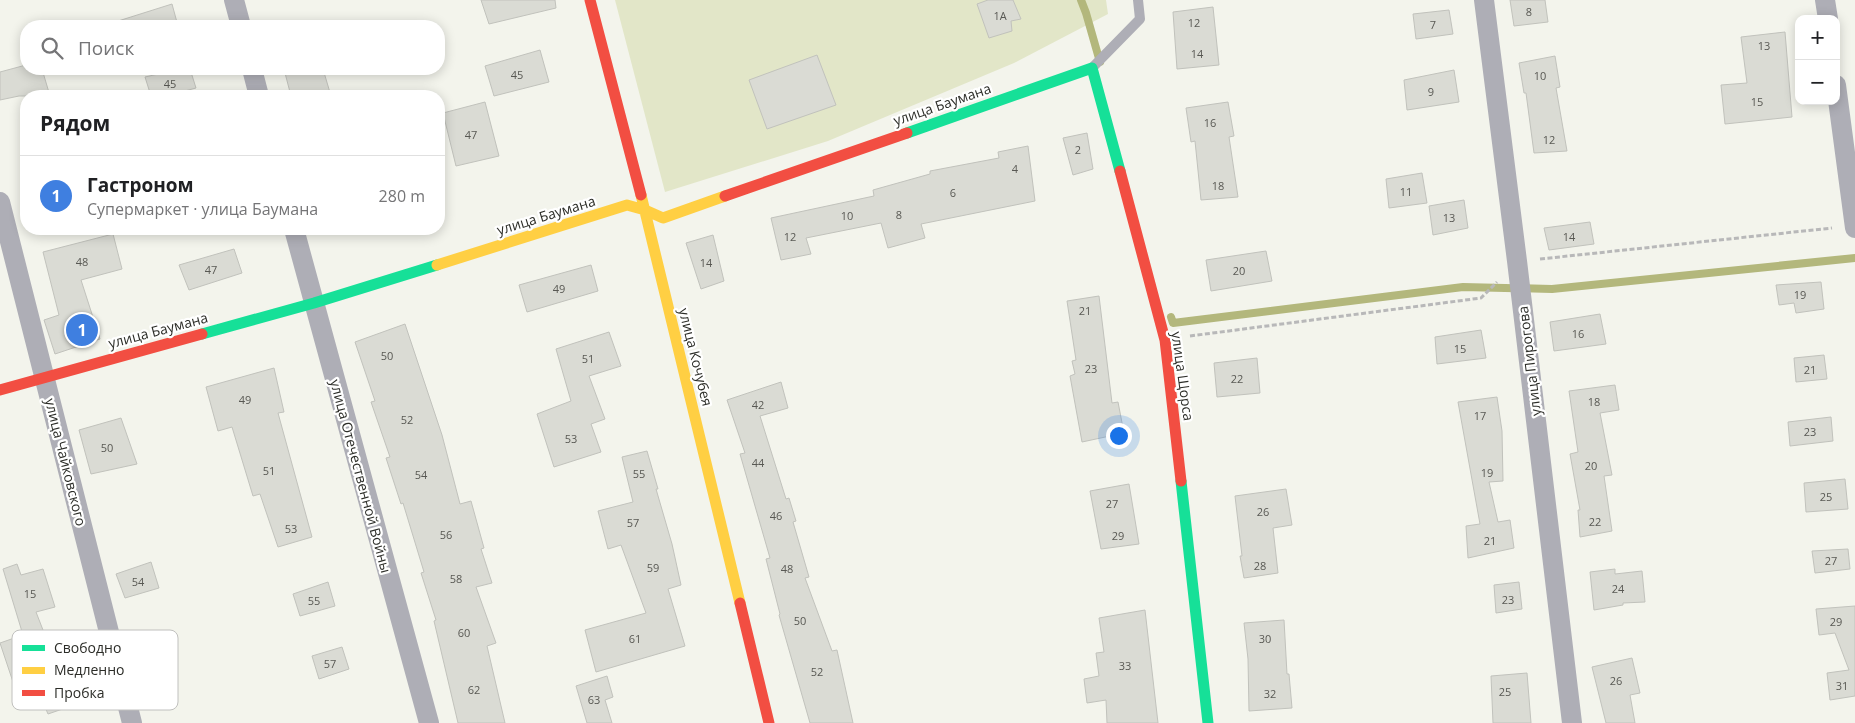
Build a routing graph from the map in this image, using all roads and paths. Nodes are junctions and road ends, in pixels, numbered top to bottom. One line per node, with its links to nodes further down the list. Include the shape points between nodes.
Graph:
1 (234, 0): 7 (street)
2 (590, 0): 13 (street, улица Кочубея)
3 (1138, 0): 8 (lane, via 1140,20)
4 (1484, 0): 25 (street, улица Пирогова)
5 (1825, 0): 6 (street)
6 (1827, 15)
7 (239, 20)
8 (1092, 68): 13 (street, улица Баумана, via 663,218); 24 (street, улица Щорса, via 1165,340)
9 (254, 75): 10 (street)
10 (257, 90)
11 (1839, 105): 14 (street)
12 (0, 202): 17 (street, улица Чайковского)
13 (645, 210): 16 (street, улица Баумана, via 627,205); 23 (street, улица Кочубея)
14 (1855, 227)
15 (296, 235): 16 (street, улица Отечественной Войны)
16 (314, 303): 17 (street, улица Баумана); 22 (street, улица Отечественной Войны)
17 (44, 376): 18 (street, улица Баумана); 19 (street, улица Чайковского)
18 (0, 390)
19 (108, 630)
20 (129, 710): 21 (street, улица Чайковского)
21 (132, 723)
22 (429, 723)
23 (769, 723)
24 (1208, 723)
25 (1572, 723)

